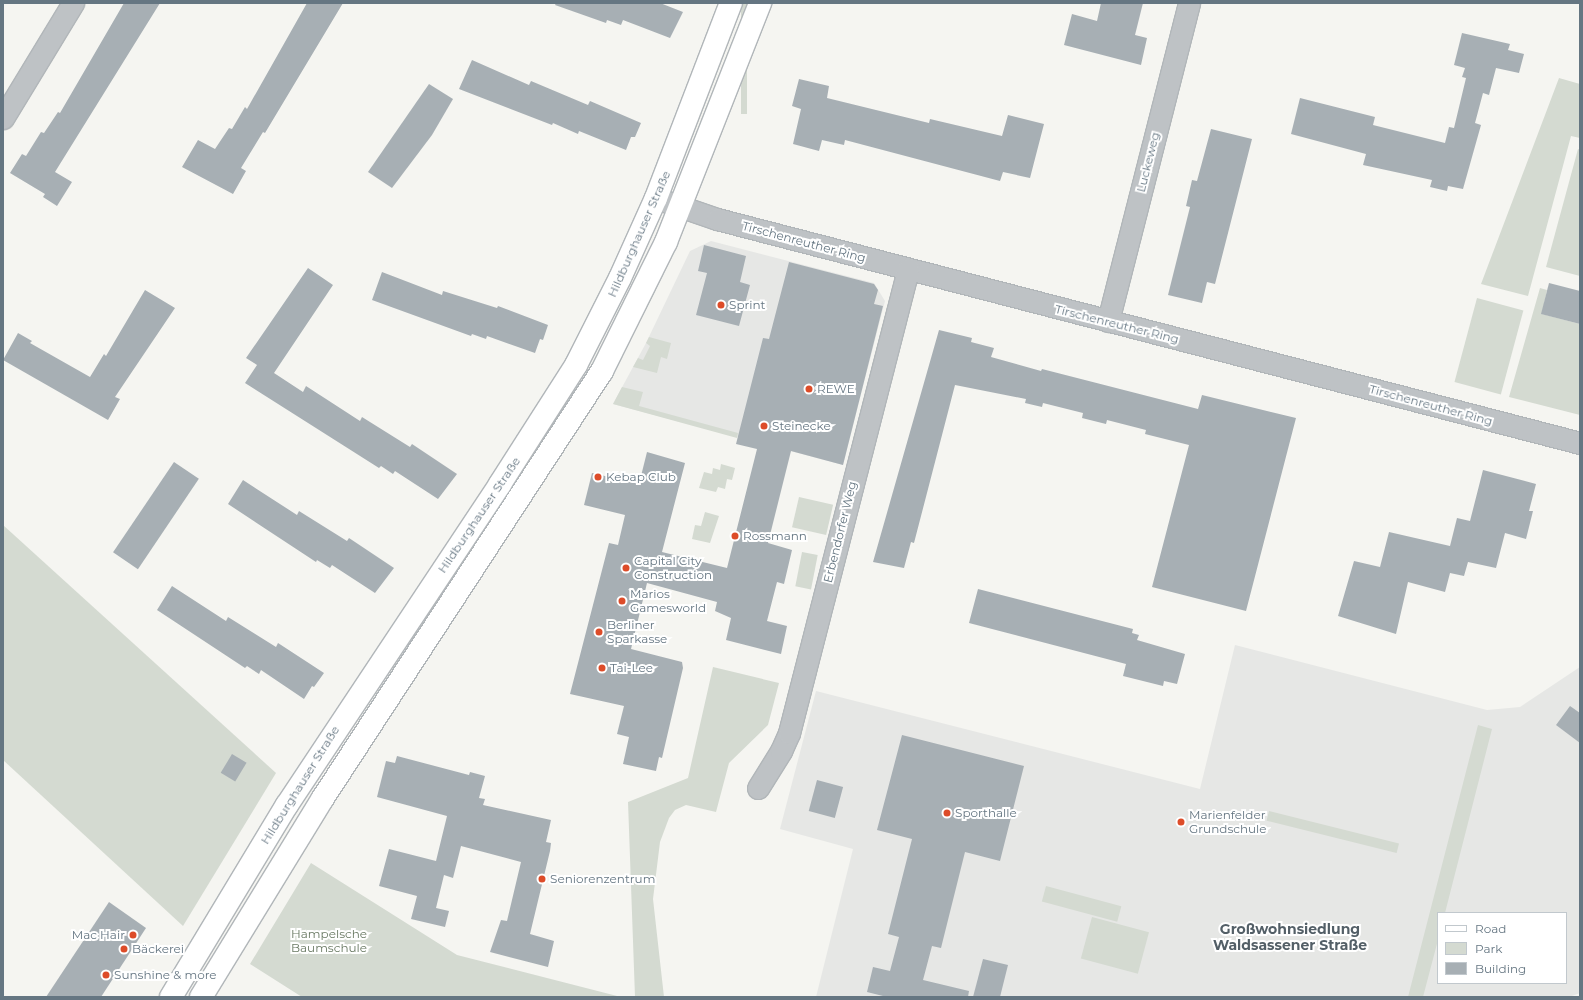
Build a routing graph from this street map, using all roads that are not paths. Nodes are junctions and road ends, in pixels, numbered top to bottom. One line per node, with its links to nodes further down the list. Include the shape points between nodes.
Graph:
1 (73, 3): 5 (street)
2 (731, 3): 6 (main road, Hildburghauser Straße)
3 (760, 3): 7 (main road, Hildburghauser Straße)
4 (1189, 3): 9 (street, Luckeweg)
5 (3, 118)
6 (656, 198): 7 (street, Tirschenreuther Ring); 12 (main road, Hildburghauser Straße, via 620,278 576,365 291,798)
7 (680, 208): 8 (street, Tirschenreuther Ring); 13 (main road, Hildburghauser Straße, via 644,290 602,371 323,798)
8 (908, 269): 9 (street, Tirschenreuther Ring); 11 (street, Erbendorfer Weg, via 788,733 781,751)
9 (1108, 321): 10 (street, Tirschenreuther Ring)
10 (1580, 443)
11 (758, 788)
12 (171, 997)
13 (202, 997)

